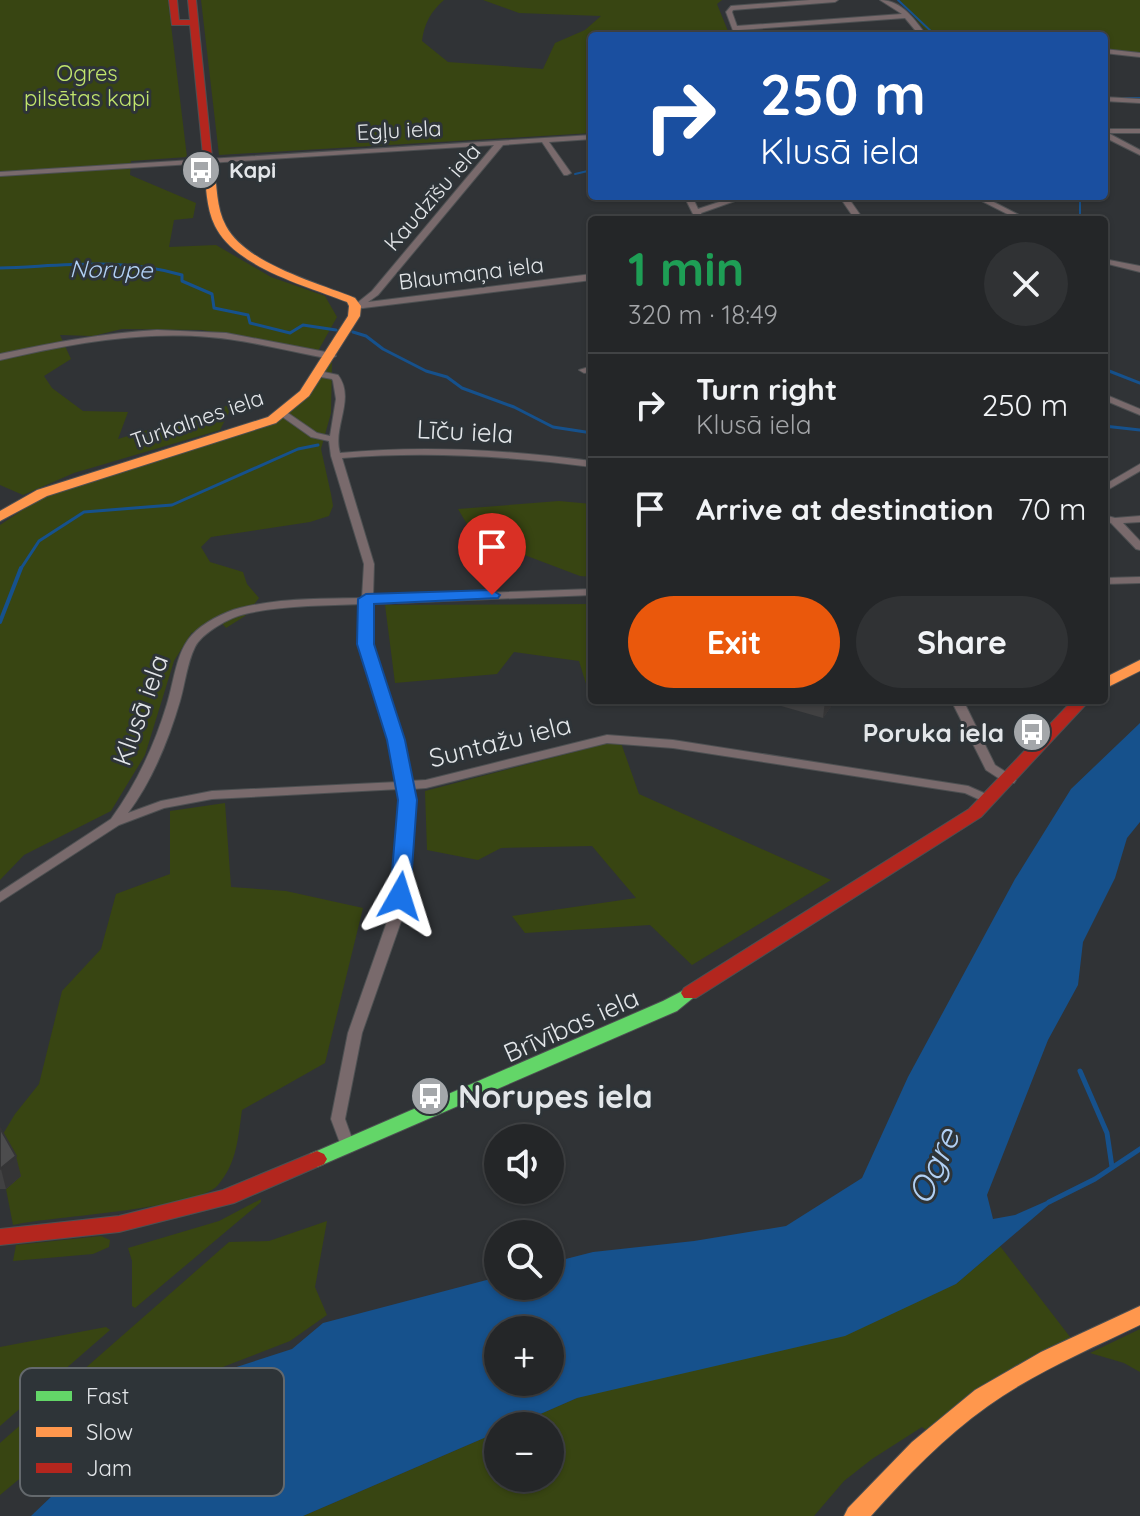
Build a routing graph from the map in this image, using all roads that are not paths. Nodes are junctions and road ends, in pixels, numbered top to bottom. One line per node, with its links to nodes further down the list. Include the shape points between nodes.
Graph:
1 (173, 0): 6 (main road, via 175,23)
2 (192, 0): 6 (main road)
3 (835, 0): 7 (street, via 731,8)
4 (883, 0): 5 (street)
5 (907, 16): 7 (street); 9 (street)
6 (194, 22): 21 (main road)
7 (734, 28): 8 (street)
8 (736, 32)
9 (921, 32)
10 (1108, 51): 11 (street)
11 (1140, 55)
12 (1108, 99): 13 (street)
13 (1140, 101)
14 (1140, 131): 15 (street)
15 (1108, 132)
16 (1108, 134): 20 (street)
17 (588, 137): 18 (street, Egļu iela)
18 (544, 140): 19 (street, Egļu iela); 22 (street)
19 (501, 142): 21 (street, Egļu iela); 33 (street, Kaudzīšu iela, via 375,293)
20 (1140, 153)
21 (208, 160): 23 (street, Egļu iela); 33 (main road, via 219,222 228,239 254,259 343,295)
22 (567, 173)
23 (0, 174)
24 (736, 200): 27 (street)
25 (846, 200): 28 (street)
26 (984, 200): 29 (street)
27 (698, 216)
28 (857, 216)
29 (1017, 216)
30 (1108, 262): 31 (street)
31 (1140, 269)
32 (588, 277): 33 (street, Blaumaņa iela)
33 (355, 306): 34 (main road, Turkalnes iela)
34 (331, 356): 35 (street, via 211,334 133,332); 36 (main road, Turkalnes iela)
35 (0, 357)
36 (319, 374): 39 (main road, Turkalnes iela); 40 (street, via 338,381 340,407)
37 (1108, 399): 38 (street)
38 (1140, 412)
39 (282, 413): 40 (street, via 314,435); 45 (main road, Turkalnes iela, via 242,432 42,493)
40 (332, 439): 41 (street)
41 (336, 456): 42 (street, Līču iela, via 412,450); 52 (street, via 369,564)
42 (588, 463)
43 (1140, 467): 44 (street)
44 (1108, 487)
45 (0, 517)
46 (1109, 519): 47 (street); 48 (street)
47 (1140, 519)
48 (1140, 547)
49 (1140, 580): 50 (street)
50 (1108, 581)
51 (588, 592): 52 (street, Klusā iela)
52 (366, 599): 58 (street, via 365,644); 60 (street, Klusā iela, via 249,609 223,618 196,637 155,753)
53 (1140, 665): 54 (main road)
54 (1108, 682)
55 (959, 704): 57 (street, via 990,767)
56 (1077, 704): 57 (main road, Brīvības iela)
57 (1010, 780): 59 (main road, Brīvības iela)
58 (405, 787): 59 (street, Suntažu iela, via 607,739 673,744 968,790); 60 (street, Suntažu iela, via 223,794 161,805); 62 (street, via 397,913 355,1033 338,1119)
59 (989, 800): 62 (main road, Brīvības iela, via 670,1006)
60 (115, 822): 61 (street, Klusā iela)
61 (0, 898)
62 (348, 1147): 63 (main road, Brīvības iela, via 254,1187 166,1215)
63 (0, 1237)
64 (1140, 1315): 65 (main road, via 981,1398 933,1436)
65 (856, 1516)

